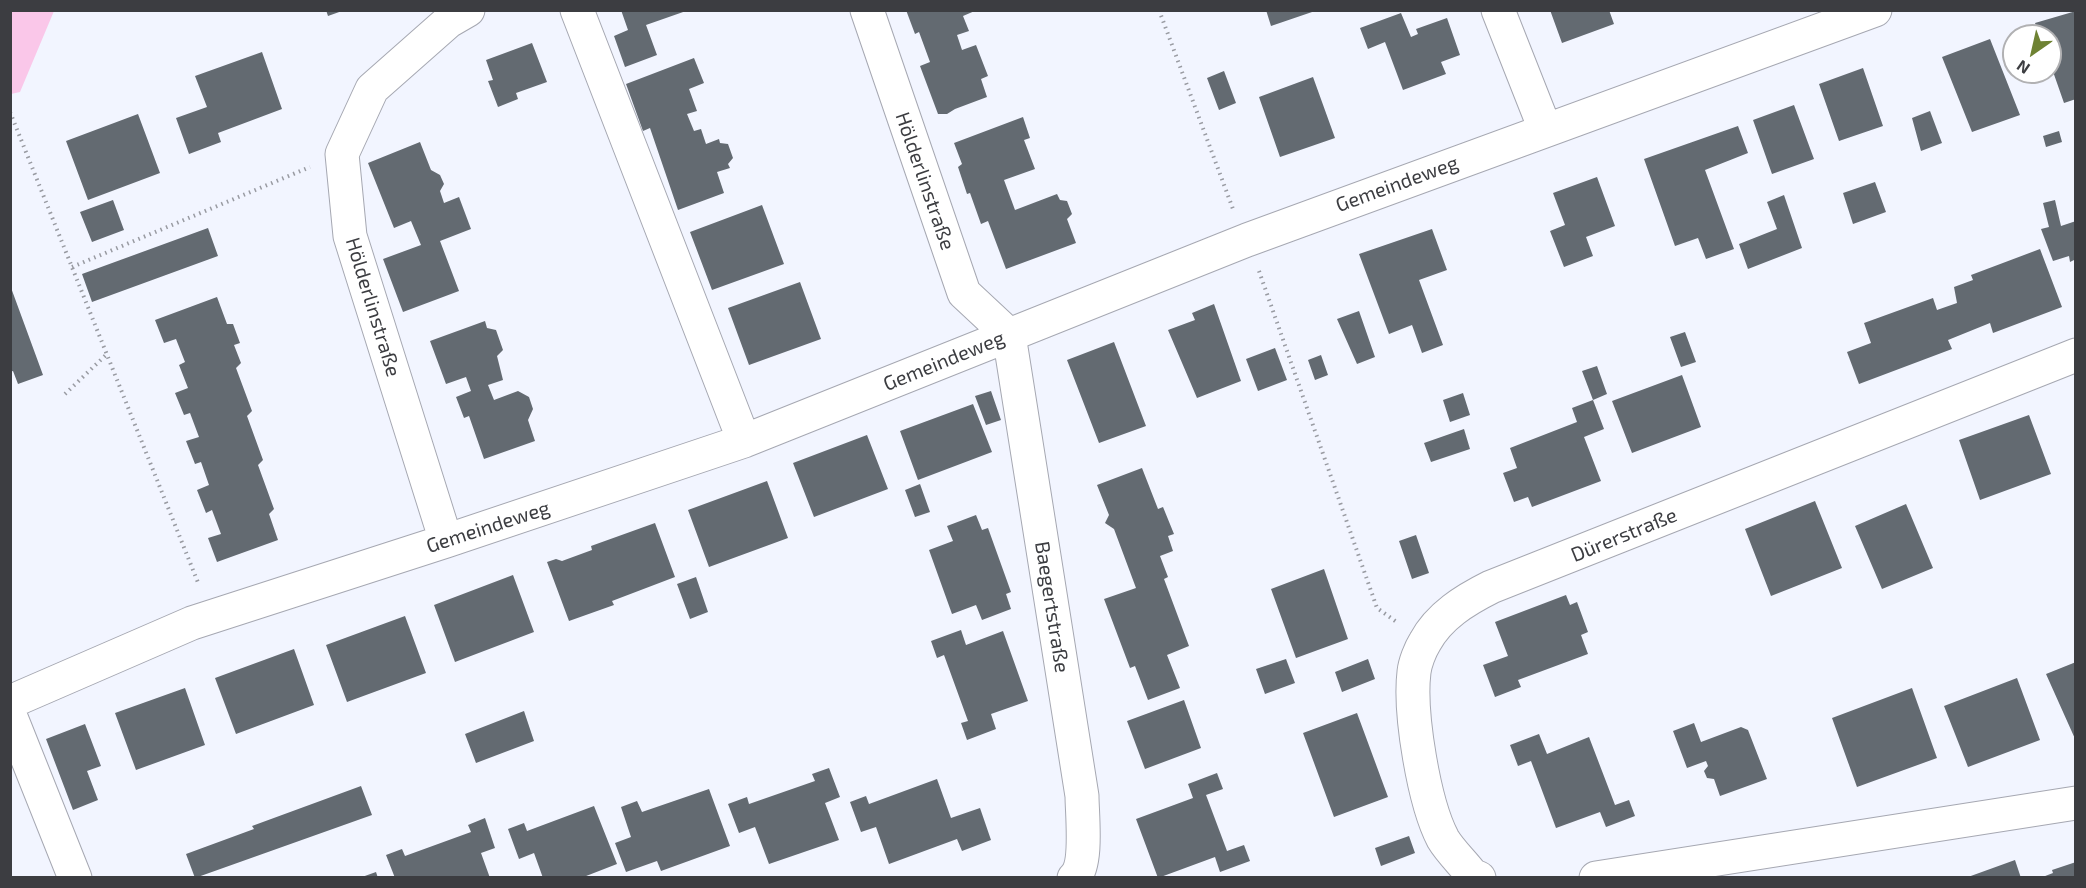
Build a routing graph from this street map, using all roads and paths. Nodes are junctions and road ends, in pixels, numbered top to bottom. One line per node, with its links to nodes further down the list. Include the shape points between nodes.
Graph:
1 (468, 10): 9 (street, via 448,21 372,89)
2 (577, 10): 16 (street)
3 (867, 10): 12 (street, Hölderlinstraße, via 964,293)
4 (1159, 10): 10 (path)
5 (1498, 10): 8 (street)
6 (1875, 10): 8 (street, Gemeindeweg)
7 (10, 112): 11 (path)
8 (1545, 129): 10 (street, Gemeindeweg)
9 (342, 154): 11 (path); 17 (street, Hölderlinstraße, via 350,236)
10 (1247, 240): 12 (street, Gemeindeweg); 19 (path, via 1377,608)
11 (72, 267): 13 (path)
12 (1009, 335): 16 (street, Gemeindeweg); 24 (street, Baegertstraße, via 1082,796 1083,840 1079,873)
13 (107, 354): 15 (path); 18 (path)
14 (2076, 355): 19 (street, Dürerstraße, via 1491,587 1464,601)
15 (65, 394)
16 (744, 441): 17 (street, Gemeindeweg)
17 (446, 541): 18 (street, Gemeindeweg)
18 (212, 616): 20 (street, Gemeindeweg)
19 (1425, 642): 25 (street, Dürerstraße, via 1414,671 1416,725 1425,786 1443,839)
20 (10, 702)
21 (10, 715): 23 (street)
22 (2076, 803): 26 (street)
23 (75, 878)
24 (1074, 878)
25 (1479, 878)
26 (1596, 878)

